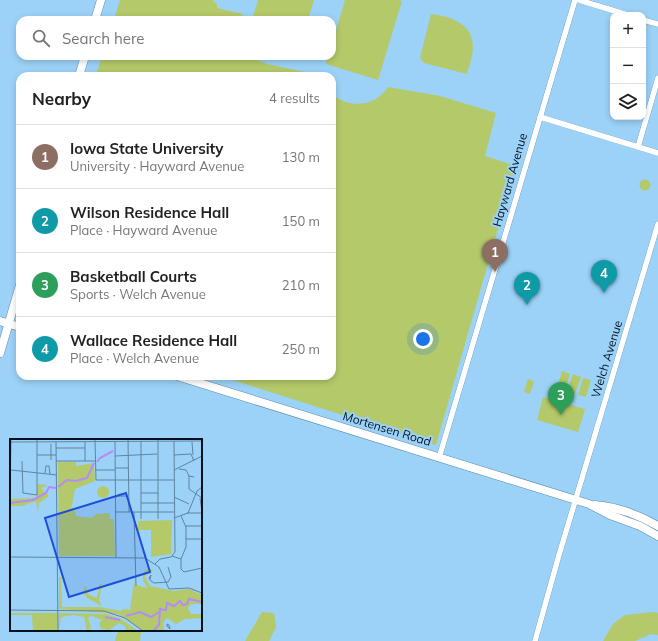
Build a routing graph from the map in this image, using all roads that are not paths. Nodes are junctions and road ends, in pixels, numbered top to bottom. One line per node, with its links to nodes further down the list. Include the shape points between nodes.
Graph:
1 (101, 0): 5 (street)
2 (575, 0): 11 (street, Hayward Avenue)
3 (579, 0): 4 (street)
4 (618, 12)
5 (97, 16)
6 (646, 21): 7 (street)
7 (658, 24)
8 (84, 60): 9 (street)
9 (81, 72)
10 (658, 78): 12 (street)
11 (540, 117): 12 (street); 21 (street, Hayward Avenue)
12 (638, 147): 13 (street)
13 (658, 154)
14 (658, 224): 22 (street, Welch Avenue)
15 (16, 299): 17 (street)
16 (0, 321): 17 (street)
17 (9, 324): 18 (street); 19 (street)
18 (16, 326)
19 (0, 353)
20 (190, 380): 21 (street, Mortensen Road)
21 (439, 458): 22 (street, Mortensen Road)
22 (576, 500): 23 (street, Mortensen Road); 26 (street, Welch Avenue)
23 (589, 504): 24 (street, Mortensen Road, via 629,512); 25 (street, Mortensen Road)
24 (658, 526)
25 (658, 536)
26 (535, 641)

